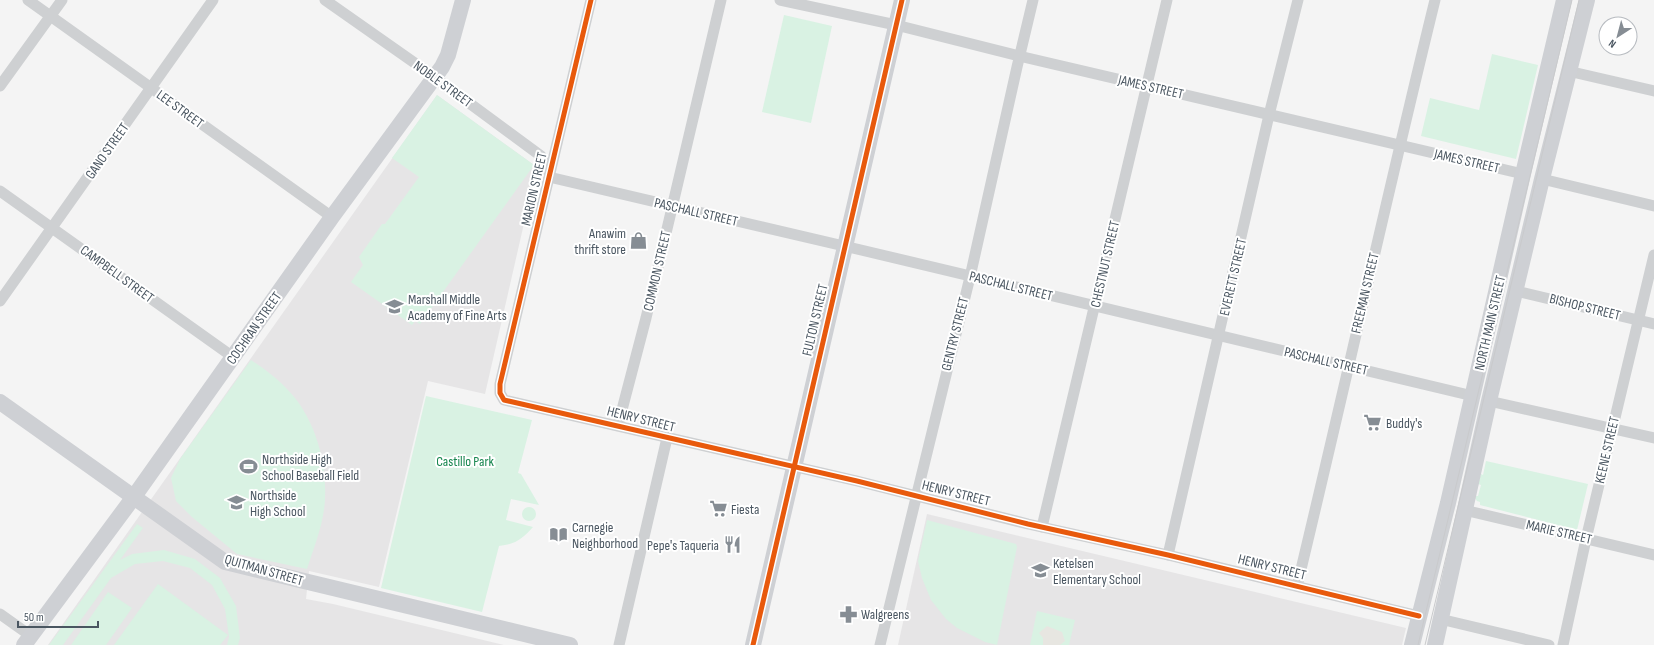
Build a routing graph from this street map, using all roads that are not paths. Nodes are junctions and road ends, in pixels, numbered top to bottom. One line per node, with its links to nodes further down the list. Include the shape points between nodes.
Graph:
1 (28, 0): 16 (street, LEE STREET)
2 (62, 0): 16 (street)
3 (213, 0): 23 (street, GANO STREET)
4 (325, 0): 20 (street, NOBLE STREET)
5 (462, 0): 20 (main road, COCHRAN STREET, via 448,55)
6 (591, 0): 28 (street, MARION STREET)
7 (721, 0): 31 (street, COMMON STREET)
8 (780, 0): 17 (street, JAMES STREET)
9 (902, 0): 17 (main road, FULTON STREET)
10 (1033, 0): 18 (street, GENTRY STREET)
11 (1167, 0): 22 (street, CHESTNUT STREET)
12 (1298, 0): 25 (street, EVERETT STREET)
13 (1435, 0): 26 (street, FREEMAN STREET)
14 (1564, 0): 27 (main road, NORTH MAIN STREET)
15 (1587, 0): 19 (main road, NORTH MAIN STREET)
16 (50, 16): 21 (street); 23 (street, LEE STREET)
17 (896, 25): 18 (street, JAMES STREET); 35 (main road, FULTON STREET)
18 (1019, 56): 22 (street, JAMES STREET); 37 (street, GENTRY STREET)
19 (1568, 71): 24 (street); 29 (main road, NORTH MAIN STREET)
20 (435, 78): 28 (street, NOBLE STREET, via 542,156 547,164); 33 (main road, COCHRAN STREET)
21 (0, 86)
22 (1147, 86): 25 (street, JAMES STREET); 40 (street, CHESTNUT STREET)
23 (151, 88): 33 (street, LEE STREET); 34 (street, GANO STREET)
24 (1654, 91)
25 (1270, 115): 26 (street, JAMES STREET); 43 (street, EVERETT STREET)
26 (1399, 145): 27 (street, JAMES STREET); 45 (street, FREEMAN STREET)
27 (1523, 174): 47 (main road, NORTH MAIN STREET)
28 (549, 178): 31 (street, PASCHALL STREET); 46 (street, MARION STREET)
29 (1542, 179): 32 (street); 38 (main road, NORTH MAIN STREET)
30 (0, 190): 34 (street, CAMPBELL STREET)
31 (673, 206): 35 (street, PASCHALL STREET); 50 (street, COMMON STREET)
32 (1654, 206)
33 (332, 217): 44 (main road, COCHRAN STREET)
34 (53, 228): 39 (street, GANO STREET); 44 (street, CAMPBELL STREET)
35 (844, 246): 37 (street, PASCHALL STREET); 54 (main road, FULTON STREET)
36 (1654, 255): 41 (street, KEENE STREET)
37 (970, 277): 40 (street, PASCHALL STREET); 55 (street, GENTRY STREET)
38 (1516, 290): 41 (street, BISHOP STREET); 48 (main road, NORTH MAIN STREET)
39 (0, 301)
40 (1095, 307): 43 (street, PASCHALL STREET); 58 (street, CHESTNUT STREET)
41 (1638, 320): 42 (street, BISHOP STREET); 51 (street, KEENE STREET)
42 (1654, 324)
43 (1220, 336): 45 (street, PASCHALL STREET); 60 (street, EVERETT STREET)
44 (233, 357): 56 (main road, COCHRAN STREET)
45 (1348, 366): 47 (street, PASCHALL STREET); 62 (street, FREEMAN STREET)
46 (500, 384): 50 (street, HENRY STREET, via 500,393 504,400)
47 (1473, 396): 64 (main road, NORTH MAIN STREET)
48 (1489, 400): 51 (street); 57 (main road, NORTH MAIN STREET)
49 (0, 402): 56 (main road, QUITMAN STREET)
50 (618, 425): 52 (street, HENRY STREET)
51 (1612, 428): 53 (street); 59 (street, KEENE STREET)
52 (667, 438): 54 (street, HENRY STREET); 68 (street)
53 (1654, 438)
54 (795, 467): 55 (street, HENRY STREET); 69 (main road, FULTON STREET)
55 (916, 496): 58 (street, HENRY STREET); 70 (street, GENTRY STREET)
56 (133, 498): 66 (main road, COCHRAN STREET); 67 (main road, QUITMAN STREET, via 225,562)
57 (1464, 510): 59 (street, MARIE STREET); 65 (main road, NORTH MAIN STREET)
58 (1042, 527): 60 (street, HENRY STREET)
59 (1586, 538): 61 (street, MARIE STREET); 74 (street, KEENE STREET)
60 (1168, 555): 62 (street, HENRY STREET)
61 (1654, 555)
62 (1296, 586): 64 (street, HENRY STREET)
63 (0, 614): 66 (street)
64 (1419, 616): 71 (main road, NORTH MAIN STREET)
65 (1440, 620): 72 (main road, NORTH MAIN STREET); 73 (street)
66 (27, 640)
67 (570, 645)
68 (619, 645)
69 (753, 645)
70 (880, 645)
71 (1412, 645)
72 (1435, 645)
73 (1549, 645)
74 (1563, 645)

